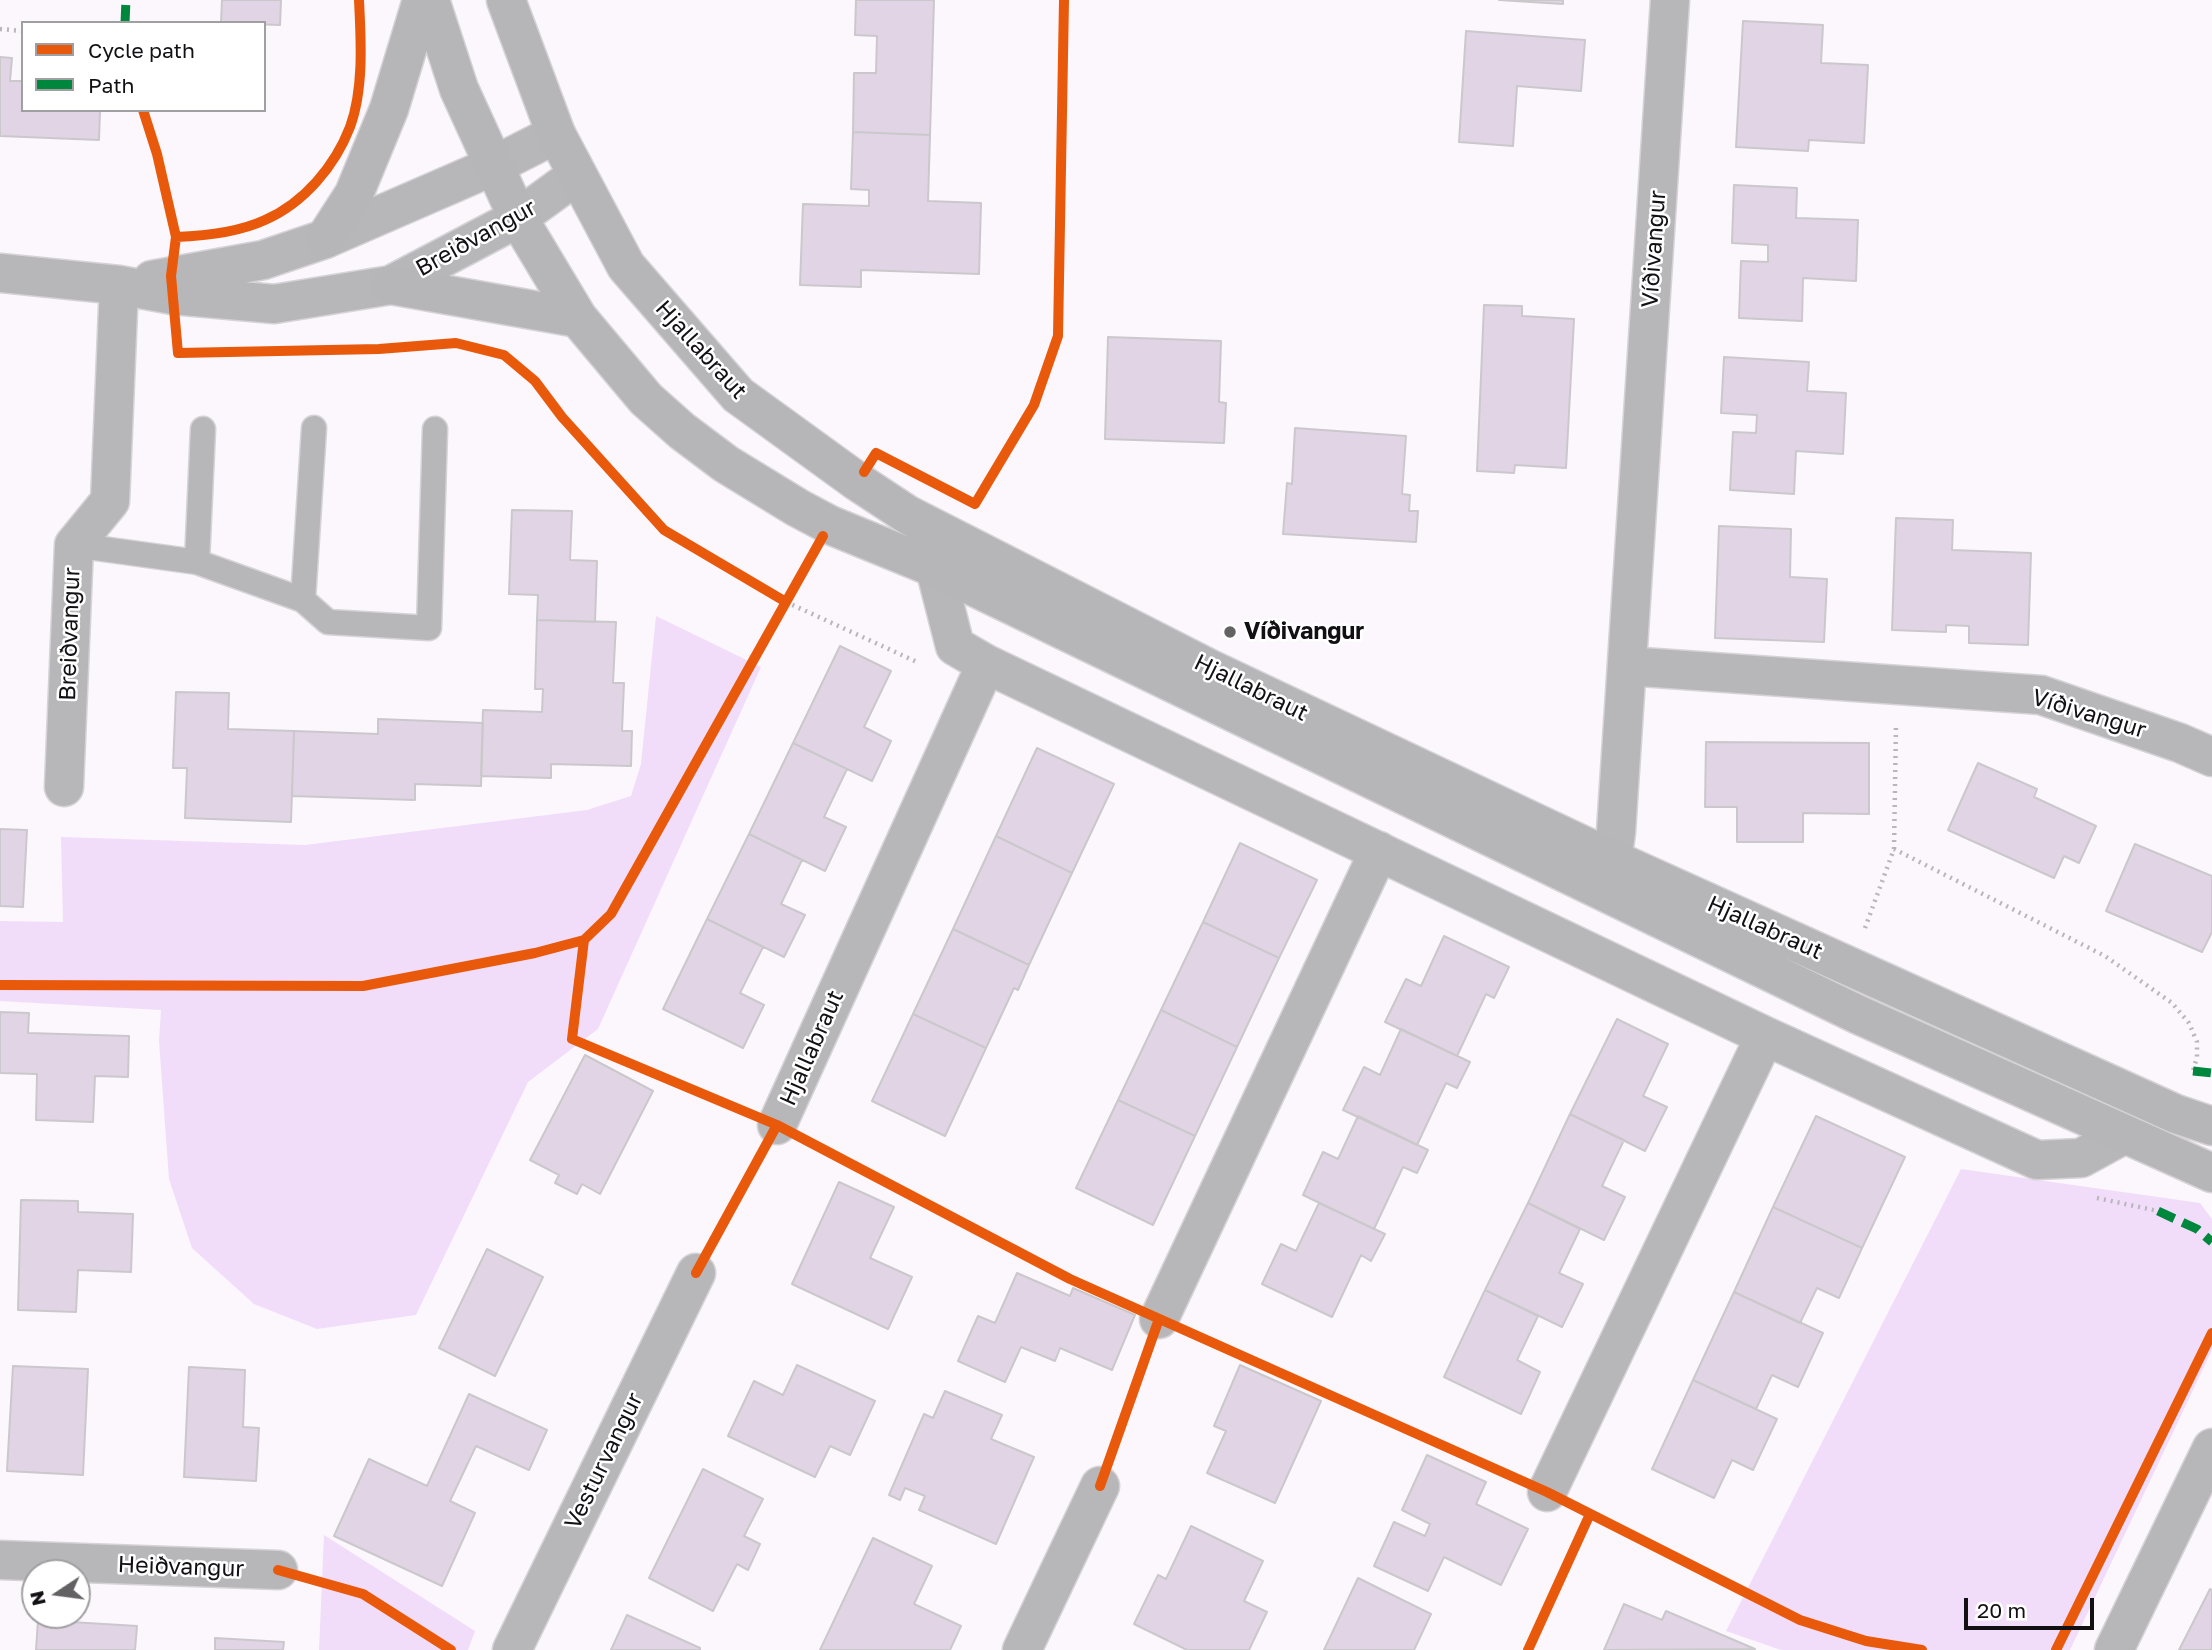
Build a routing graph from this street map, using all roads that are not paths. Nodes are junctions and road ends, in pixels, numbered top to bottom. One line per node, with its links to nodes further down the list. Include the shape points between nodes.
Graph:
1 (422, 0): 9 (main road, via 389,109 354,194)
2 (430, 0): 6 (main road, Hjallabraut, via 459,89)
3 (506, 0): 5 (main road, Hjallabraut)
4 (1670, 0): 22 (street, Víðivangur)
5 (556, 134): 6 (street, Breiðvangur); 7 (main road, Hjallabraut)
6 (493, 166): 8 (main road, Hjallabraut); 9 (street, Breiðvangur)
7 (577, 175): 8 (street, Breiðvangur); 26 (main road, Hjallabraut, via 626,266 738,395 843,472 908,515)
8 (518, 218): 12 (street, Breiðvangur); 13 (main road, Hjallabraut)
9 (325, 239): 11 (street, Breiðvangur, via 263,260)
10 (0, 273): 11 (street, Breiðvangur)
11 (119, 285): 12 (street, Breiðvangur, via 274,304); 17 (street, Breiðvangur, via 110,501)
12 (391, 285): 13 (main road)
13 (578, 318): 19 (main road, Hjallabraut, via 646,399 726,464 830,525)
14 (314, 428): 20 (lane)
15 (203, 429): 18 (lane)
16 (435, 429): 20 (lane, via 429,628 328,622)
17 (74, 545): 18 (lane); 24 (street, Breiðvangur)
18 (197, 562): 20 (lane)
19 (934, 568): 21 (street, via 955,646); 26 (main road, Hjallabraut)
20 (303, 600)
21 (986, 664): 25 (street); 28 (street, Hjallabraut)
22 (1627, 666): 23 (street, Víðivangur, via 2041,695); 26 (street, Víðivangur)
23 (2212, 757)
24 (64, 787)
25 (1379, 851): 27 (street); 33 (street)
26 (1611, 876): 29 (main road, Hjallabraut); 30 (main road, Hjallabraut, via 1859,1015)
27 (1765, 1036): 30 (street, via 2037,1160 2081,1158); 36 (street)
28 (776, 1125)
29 (2212, 1126)
30 (2123, 1135): 31 (main road, Hjallabraut)
31 (2212, 1173)
32 (696, 1273): 39 (street, Vesturvangur)
33 (1159, 1319)
34 (2208, 1467): 41 (street)
35 (1100, 1486): 40 (street)
36 (1547, 1492)
37 (0, 1560): 38 (street, Heiðvangur)
38 (278, 1570)
39 (512, 1650)
40 (1022, 1650)
41 (2114, 1650)

